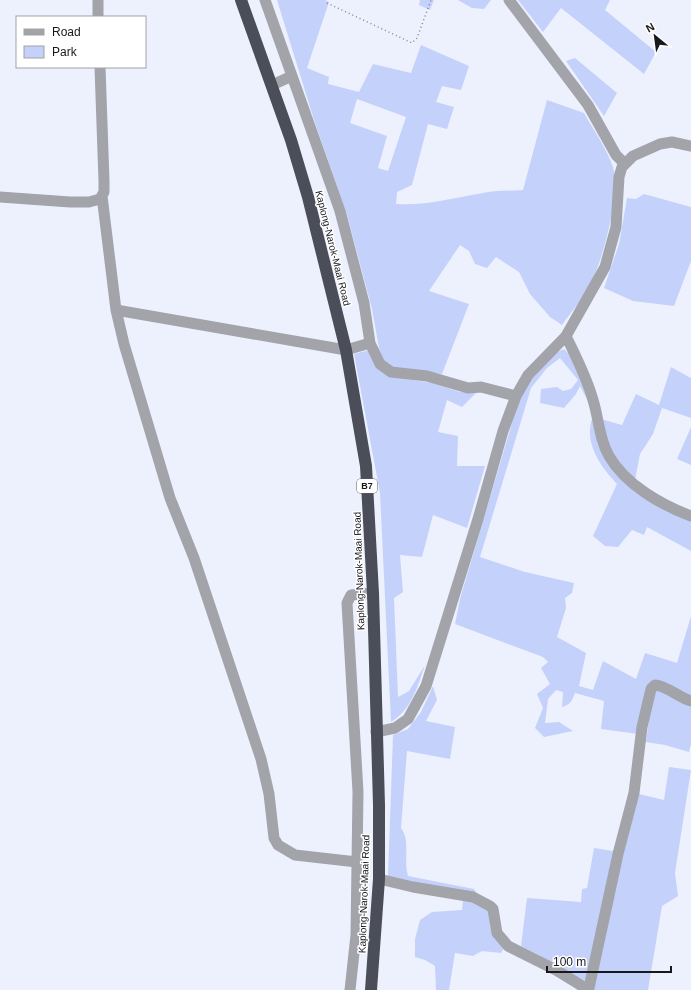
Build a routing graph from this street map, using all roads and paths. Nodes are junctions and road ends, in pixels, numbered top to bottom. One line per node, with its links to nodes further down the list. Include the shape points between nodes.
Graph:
1 (98, 0): 7 (street)
2 (241, 0): 10 (highway, Kaplong-Narok-Maai Road / B7)
3 (265, 0): 9 (street)
4 (431, 0): 6 (path, via 417,38 412,43)
5 (509, 0): 12 (street, via 588,105 616,154)
6 (327, 3)
7 (98, 16)
8 (100, 68): 13 (street, via 104,181)
9 (292, 76): 10 (street); 17 (street, via 340,211 362,296)
10 (272, 85): 18 (highway, Kaplong-Narok-Maai Road / B7, via 308,197)
11 (691, 146): 12 (street, via 672,142 660,144)
12 (624, 163): 16 (street, via 619,178 616,228 606,267)
13 (102, 196): 14 (street, via 100,199 82,202); 15 (street)
14 (0, 197)
15 (116, 310): 18 (street); 24 (street, via 170,498 196,566 261,759 269,794 274,838 278,845 295,855)
16 (566, 336): 19 (street, via 528,375); 20 (street, via 589,389 608,455 632,482 656,499)
17 (370, 343): 18 (street); 19 (street, via 380,364 392,372 427,376 468,388 481,387)
18 (346, 350): 21 (highway, Kaplong-Narok-Maai Road / B7, via 366,466)
19 (516, 396): 23 (street, via 503,431 426,686 408,719 396,728)
20 (691, 516)
21 (373, 593): 23 (highway, Kaplong-Narok-Maai Road / B7); 24 (street, via 350,595 347,603 358,792)
22 (691, 701): 25 (street, via 660,686 655,685 651,689 642,727 634,793 589,988 508,946 497,933 493,909 482,901 473,897)
23 (376, 732): 25 (highway, Kaplong-Narok-Maai Road / B7)
24 (357, 862): 26 (street, via 356,935)
25 (379, 879): 27 (highway, Kaplong-Narok-Maai Road / B7)
26 (350, 990)
27 (371, 990)

